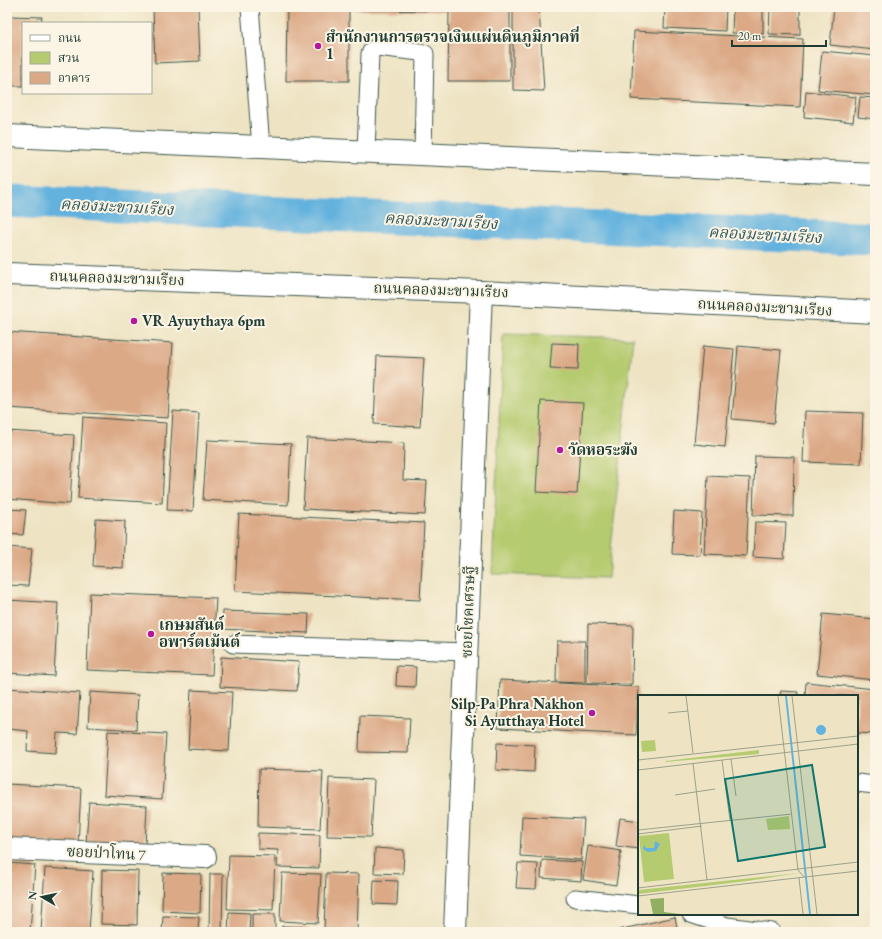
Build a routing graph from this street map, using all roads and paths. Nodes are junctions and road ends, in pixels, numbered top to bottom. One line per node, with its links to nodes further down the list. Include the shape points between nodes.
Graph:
1 (250, 7): 3 (lane)
2 (7, 136): 3 (street)
3 (261, 147): 4 (street)
4 (366, 151): 5 (street); 5 (lane, via 370,54 377,47 425,54)
5 (423, 154): 6 (street)
6 (875, 174)
7 (7, 274): 8 (street, ถนนคลองมะขามเรียง)
8 (481, 292): 9 (street, ถนนคลองมะขามเรียง); 11 (street, ซอยโชคเศรษฐี)
9 (875, 312)
10 (233, 644): 11 (lane)
11 (467, 652): 19 (street, ซอยโชคเศรษฐี)
12 (858, 784): 13 (lane)
13 (875, 785)
14 (7, 849): 15 (street, ซอยป่าโทน 7)
15 (205, 857)
16 (576, 898): 17 (lane)
17 (638, 905)
18 (694, 915): 20 (lane, via 727,926)
19 (455, 932)
20 (772, 932)

